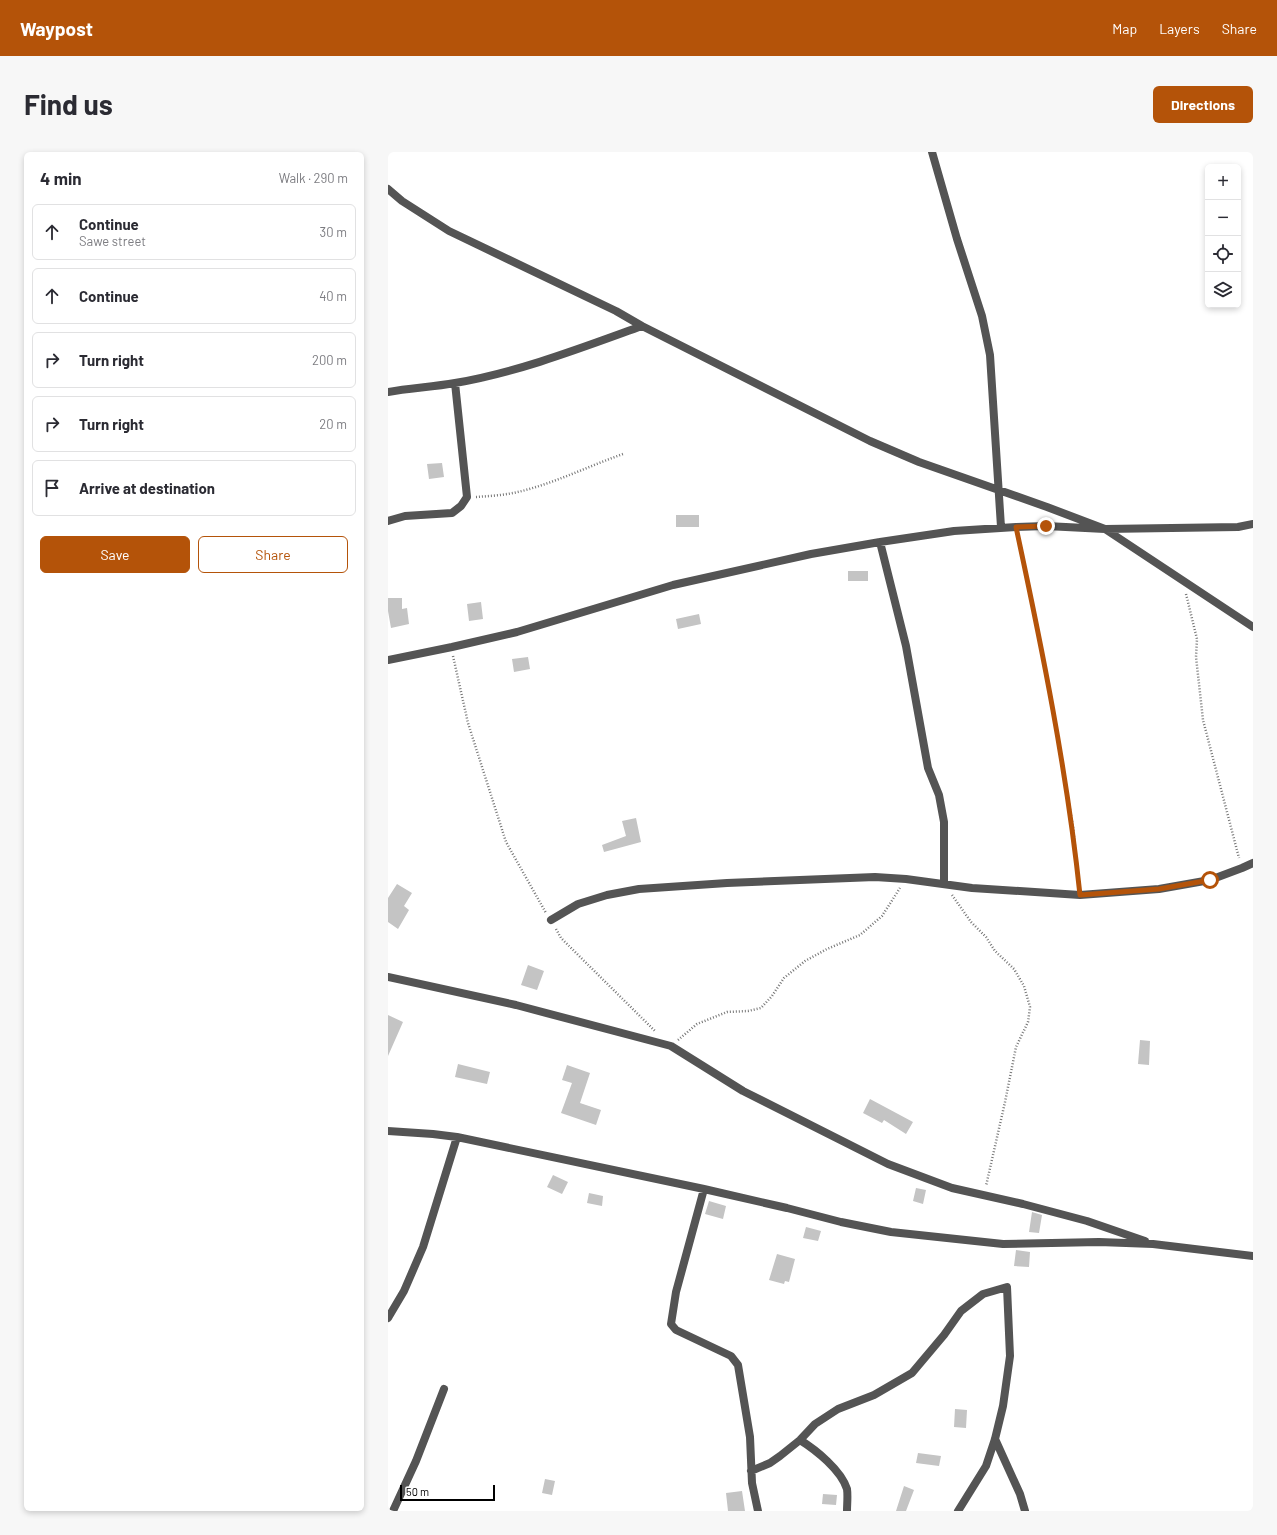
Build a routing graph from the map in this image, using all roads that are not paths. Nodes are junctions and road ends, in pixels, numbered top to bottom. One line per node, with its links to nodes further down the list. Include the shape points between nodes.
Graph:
1 (932, 152): 6 (street, via 982,316 990,355)
2 (388, 189): 3 (street, via 449,231 616,310)
3 (642, 326): 4 (street, via 554,358); 6 (street, via 870,441)
4 (455, 383): 5 (street); 7 (street, via 467,497 452,513 405,516)
5 (388, 392)
6 (999, 492): 9 (street); 10 (street, via 1048,507)
7 (388, 521)
8 (1253, 524): 10 (street, via 1238,527)
9 (1001, 527): 10 (street); 11 (street)
10 (1104, 529): 12 (street)
11 (880, 542): 13 (street, via 811,554 673,585 518,632); 15 (street, via 906,646 928,768 939,795 944,822)
12 (1253, 627)
13 (388, 660)
14 (1253, 863): 15 (street, via 1210,880 1159,889 1080,895)
15 (944, 883): 16 (street, via 875,877 639,889 607,894 578,904)
16 (550, 920)
17 (388, 977): 21 (street, via 516,1005 671,1046 743,1091 888,1164 952,1188 1087,1221)
18 (388, 1131): 19 (street)
19 (457, 1137): 20 (street); 23 (street, via 423,1246 404,1291)
20 (704, 1189): 21 (street, via 898,1233 1003,1244); 27 (street, via 676,1292 671,1324 676,1330 731,1356 738,1365 750,1437)
21 (1153, 1244): 22 (street)
22 (1253, 1256)
23 (388, 1318)
24 (444, 1389): 28 (street)
25 (995, 1438): 26 (street, via 1003,1406 1010,1356 1008,1287 983,1294 960,1311 944,1335 912,1373 874,1395 838,1409 815,1424); 31 (street, via 986,1466); 32 (street)
26 (800, 1440): 27 (street, via 770,1463); 30 (street, via 837,1471 847,1490)
27 (751, 1471): 29 (street)
28 (393, 1511)
29 (758, 1511)
30 (847, 1511)
31 (958, 1511)
32 (1025, 1511)

